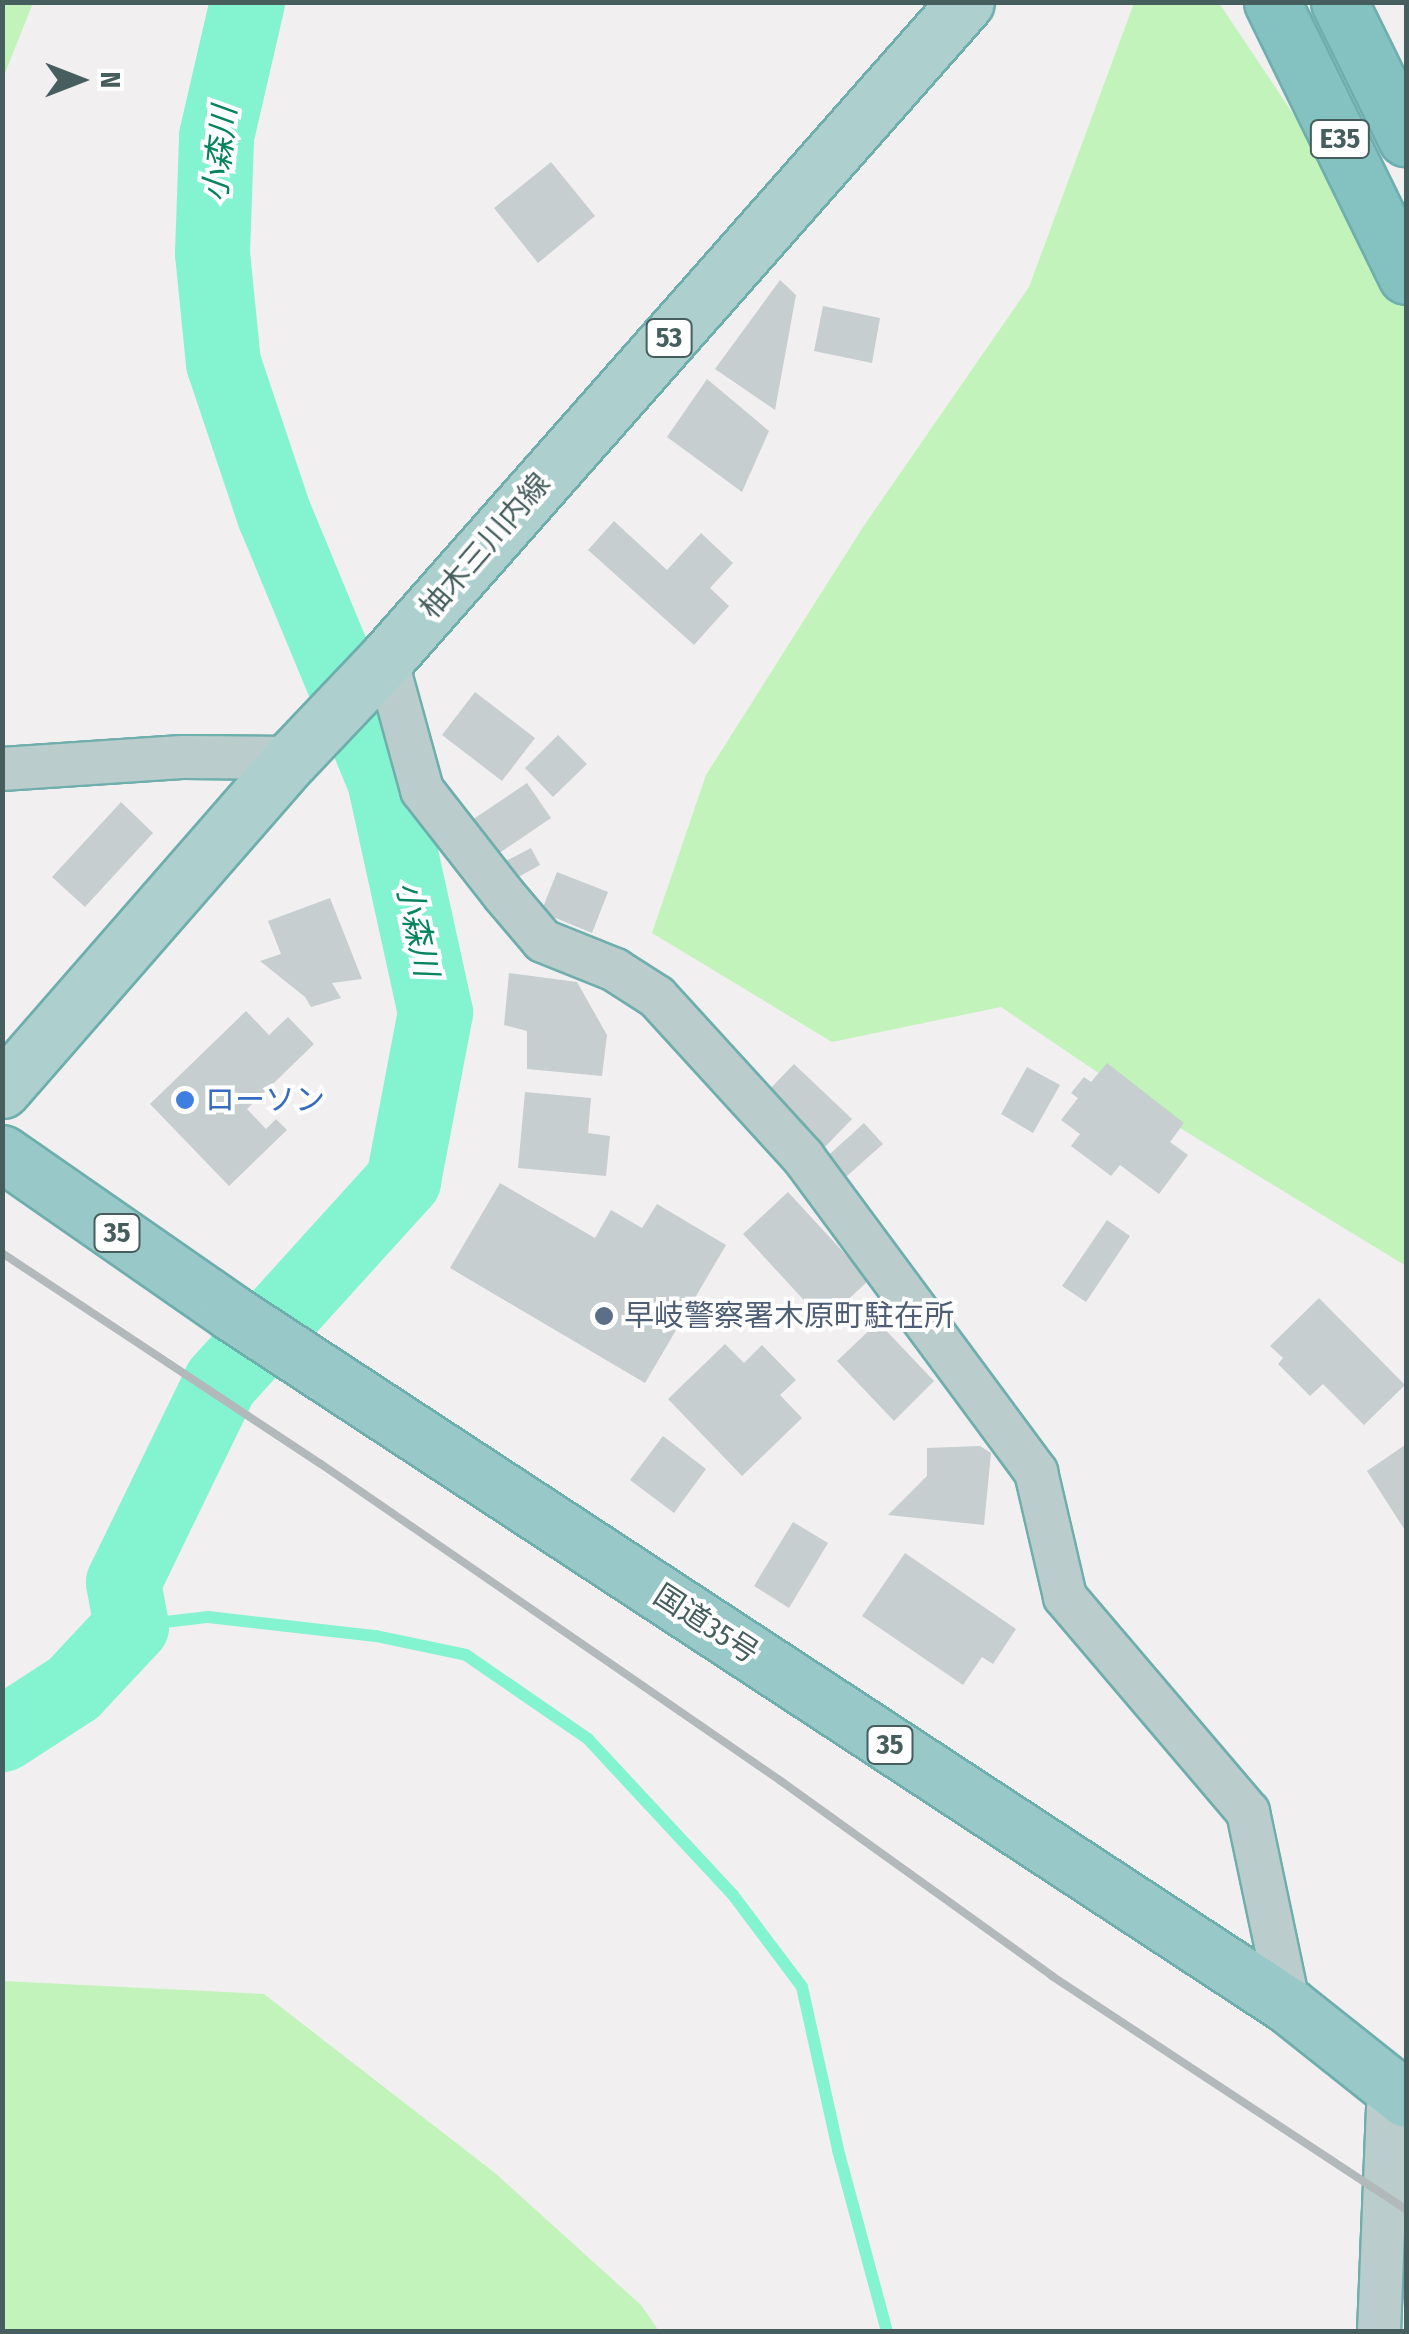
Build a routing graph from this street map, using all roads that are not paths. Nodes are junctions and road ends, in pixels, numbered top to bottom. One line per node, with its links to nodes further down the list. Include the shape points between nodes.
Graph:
1 (966, 2): 6 (main road, 柚木三川内線 / 53)
2 (1272, 2): 5 (highway, E35)
3 (1340, 2): 4 (highway, E35)
4 (1406, 138)
5 (1406, 276)
6 (379, 666): 7 (main road, 柚木三川内線 / 53); 11 (street, via 422,790 542,941 615,970 657,997 803,1156 1036,1472 1065,1597 1248,1812)
7 (292, 758): 8 (street, via 182,757); 9 (main road, 柚木三川内線 / 53)
8 (2, 769)
9 (2, 1090)
10 (2, 1153): 11 (highway, 国道35号 / 35, via 232,1313)
11 (1289, 2006): 12 (highway, 国道35号 / 35)
12 (1398, 2093): 13 (street)
13 (1379, 2332)

